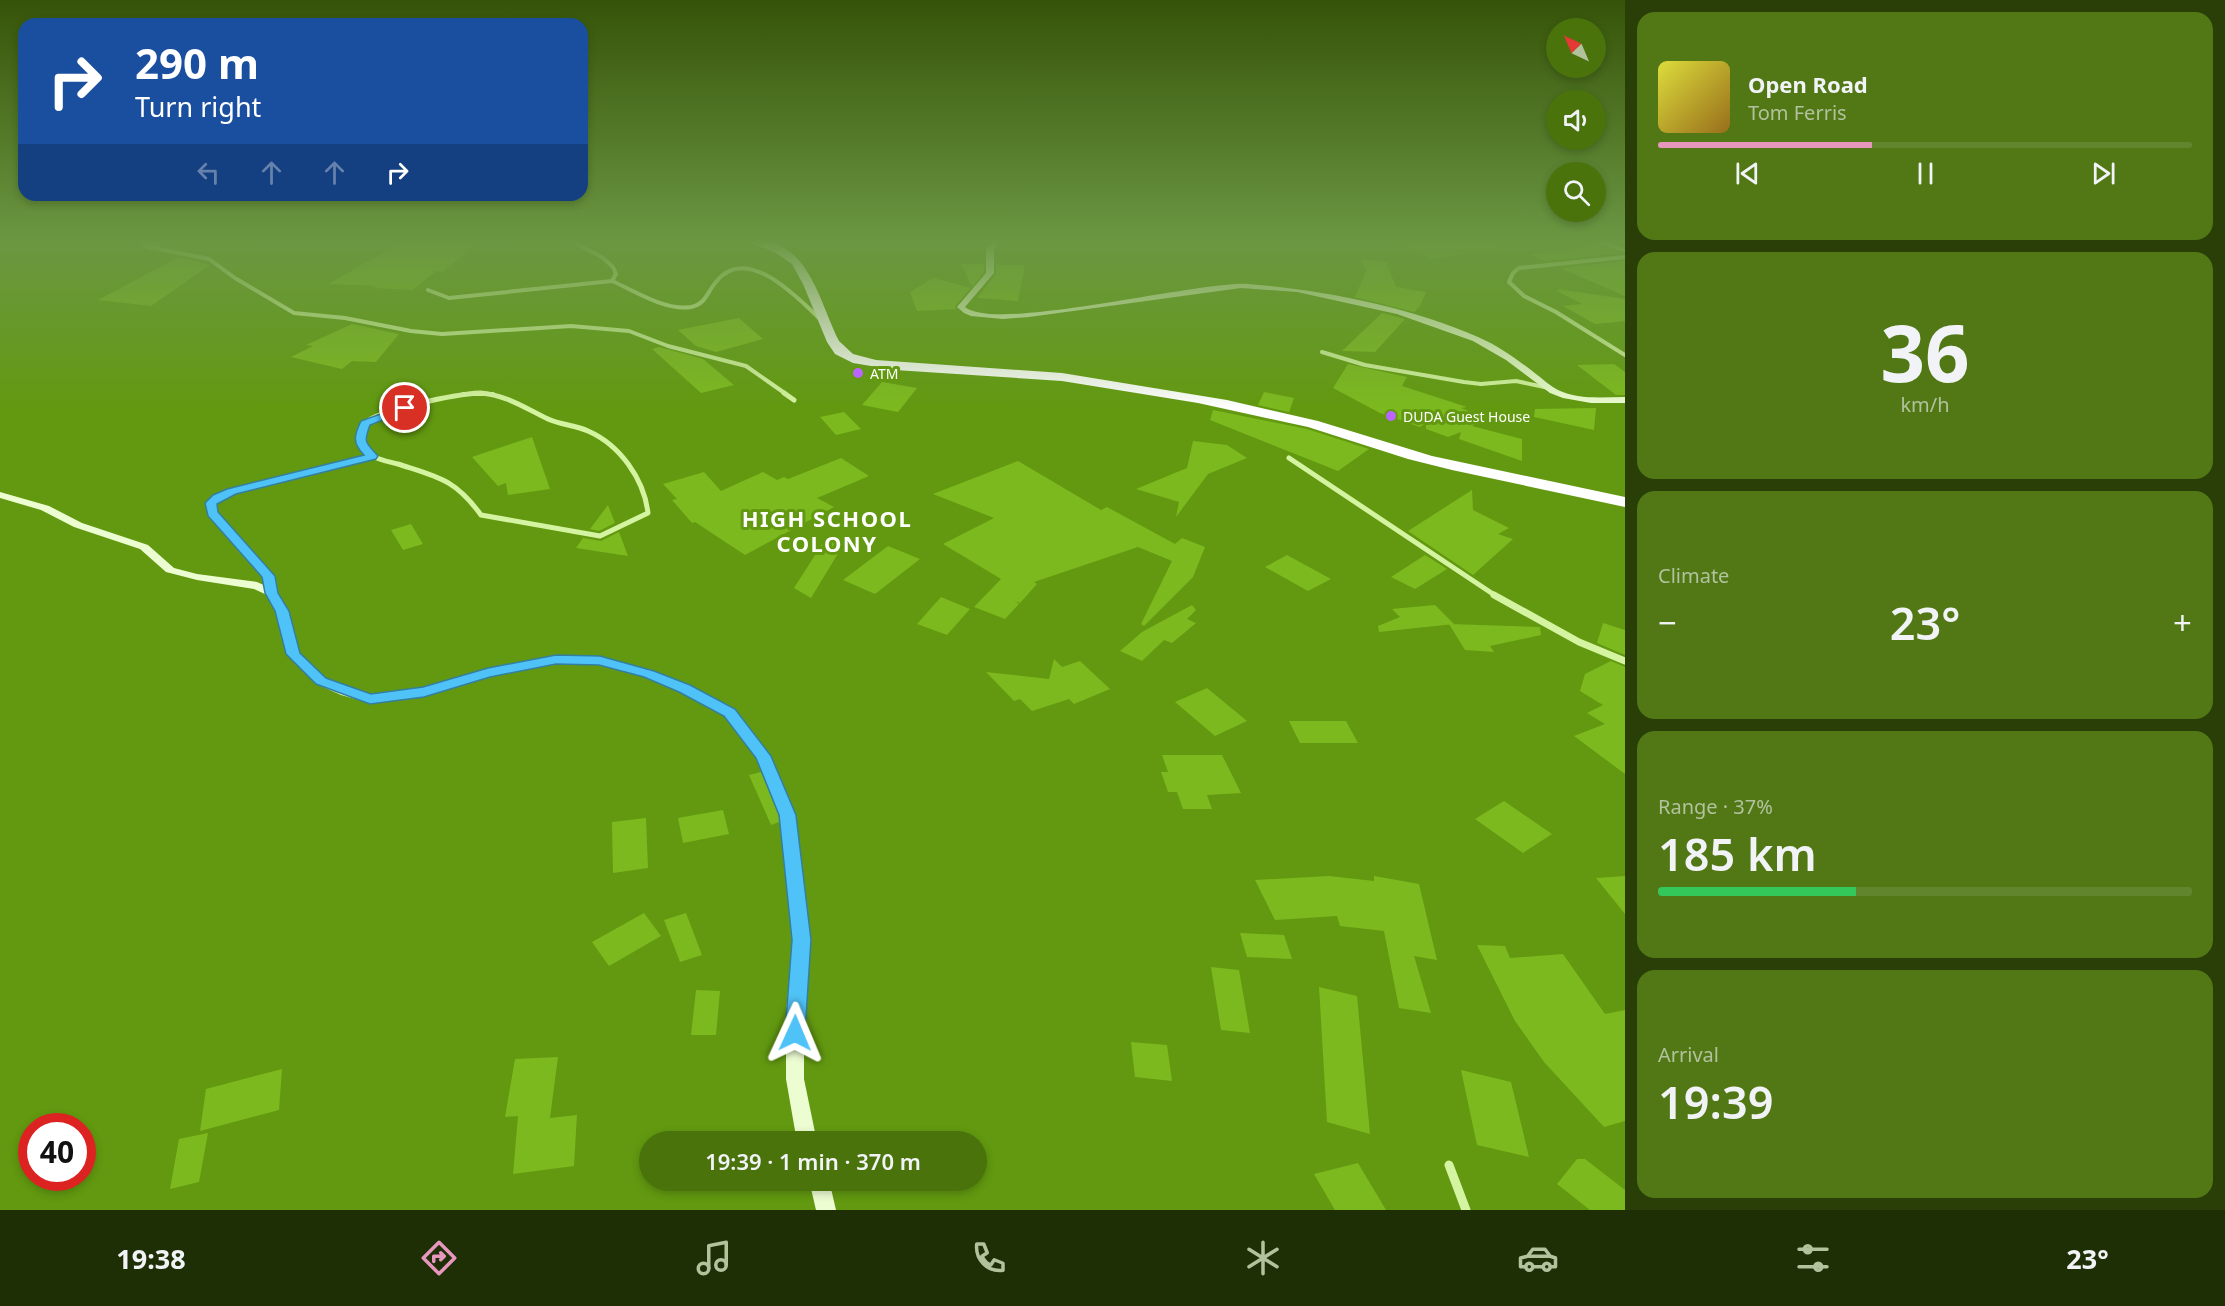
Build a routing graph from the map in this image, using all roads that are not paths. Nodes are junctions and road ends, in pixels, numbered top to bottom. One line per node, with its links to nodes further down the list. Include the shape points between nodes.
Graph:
1 (266, 296): 16 (street, via 294,313 442,333 571,326 629,331 668,346 746,366)
2 (445, 296): 3 (street)
3 (464, 296)
4 (649, 296): 5 (street, via 672,306 687,307)
5 (709, 296)
6 (796, 296): 12 (street)
7 (813, 296): 12 (highway)
8 (970, 296): 9 (street, via 961,307 970,314 1000,317)
9 (1164, 296)
10 (1327, 296): 15 (street, via 1391,310 1476,339)
11 (1525, 296): 14 (street)
12 (825, 323): 21 (highway, via 844,357 873,365 1047,374 1181,397 1313,424 1428,460)
13 (1323, 352): 15 (street, via 1365,365 1464,382 1516,381)
14 (1625, 355)
15 (1549, 388): 17 (street, via 1582,399)
16 (794, 400)
17 (1625, 400)
18 (372, 456): 18 (street, via 445,479 466,494 481,515 600,536 648,513 645,492 612,447 591,432 551,420 519,401 496,395 450,398 365,423 359,438); 22 (street, via 231,492 211,503 212,513 269,576)
19 (1289, 458): 23 (street, via 1484,590 1524,614)
20 (0, 495): 22 (street, via 45,508 78,525 144,547 170,570 257,586)
21 (1625, 502)
22 (272, 593): 24 (street, via 282,611 294,654 321,681 370,699 424,692 488,672 556,660 600,661 676,684 730,712 763,756 788,815 802,940 795,1010 795,1079)
23 (1625, 661)
24 (805, 1131)
25 (1449, 1165): 28 (street)
26 (822, 1191): 27 (street)
27 (826, 1210)
28 (1466, 1210)

